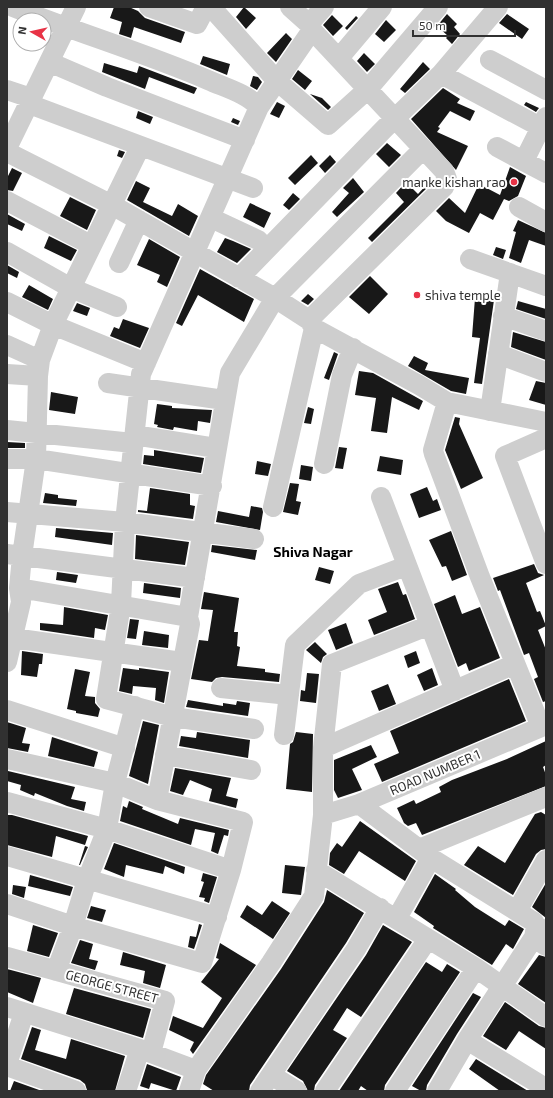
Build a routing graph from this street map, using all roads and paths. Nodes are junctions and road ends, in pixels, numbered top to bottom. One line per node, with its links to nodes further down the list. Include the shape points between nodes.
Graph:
1 (13, 7): 12 (street)
2 (76, 7): 12 (street)
3 (149, 7): 4 (street, via 197,24)
4 (206, 7)
5 (211, 7): 17 (street)
6 (290, 7): 11 (street)
7 (324, 7): 11 (street)
8 (382, 7): 13 (street)
9 (438, 7): 18 (street)
10 (498, 7): 16 (street)
11 (311, 27): 13 (street); 17 (street)
12 (66, 29): 15 (street); 22 (street, via 183,69 250,98)
13 (339, 58): 18 (street)
14 (490, 60): 20 (street)
15 (49, 62): 21 (street); 25 (street)
16 (441, 74): 23 (street); 24 (street)
17 (277, 81): 18 (street, via 328,125); 22 (street)
18 (368, 89): 23 (street)
19 (7, 90): 21 (street)
20 (546, 90)
21 (30, 101): 27 (street); 28 (street)
22 (259, 107): 25 (street)
23 (395, 120): 29 (street); 42 (street)
24 (544, 125): 31 (street)
25 (245, 140): 33 (street)
26 (497, 146): 31 (street)
27 (140, 147): 33 (street); 36 (street)
28 (7, 148)
29 (423, 149): 51 (street); 55 (street, via 444,171 447,179 444,187)
30 (7, 152): 36 (street)
31 (524, 161): 32 (street)
32 (546, 173)
33 (228, 179): 34 (street); 38 (street)
34 (253, 188)
35 (7, 201): 41 (street)
36 (112, 205): 39 (street); 41 (street)
37 (519, 207): 40 (street)
38 (211, 218): 42 (street, via 258,240); 44 (street)
39 (139, 220): 44 (street); 46 (street)
40 (546, 222)
41 (90, 245): 50 (street)
42 (267, 249): 48 (street)
43 (7, 252): 50 (street)
44 (196, 253): 48 (street); 61 (street)
45 (470, 259): 47 (street)
46 (119, 263)
47 (510, 273): 49 (street); 54 (street)
48 (239, 278): 51 (street)
49 (546, 286)
50 (71, 288): 53 (street); 56 (street)
51 (275, 298): 55 (street); 67 (street, via 230,373)
52 (7, 302): 56 (street)
53 (117, 307)
54 (503, 316): 57 (street); 60 (street)
55 (311, 324): 59 (street); 82 (street)
56 (53, 325): 61 (street); 62 (street)
57 (546, 331)
58 (7, 345): 62 (street)
59 (354, 348): 68 (street); 78 (street, via 342,375)
60 (498, 354): 63 (street); 69 (street)
61 (146, 363): 66 (street, via 141,374)
62 (39, 368): 64 (street); 72 (street)
63 (546, 372)
64 (7, 374)
65 (108, 383): 66 (street)
66 (140, 388): 67 (street); 74 (street)
67 (224, 400): 75 (street)
68 (447, 402): 69 (street); 100 (street, via 433,450)
69 (490, 411): 70 (street)
70 (546, 422)
71 (7, 430): 72 (street)
72 (37, 432): 74 (street); 77 (street)
73 (546, 438): 89 (street, via 505,456)
74 (134, 439): 75 (street); 79 (street)
75 (216, 448): 80 (street)
76 (7, 459): 77 (street)
77 (36, 459): 79 (street); 84 (street)
78 (324, 464)
79 (130, 473): 80 (street); 85 (street)
80 (212, 486): 86 (street)
81 (381, 497): 90 (street)
82 (273, 507)
83 (7, 512): 84 (street)
84 (28, 515): 85 (street); 88 (street)
85 (125, 522): 86 (street); 91 (street)
86 (203, 533): 87 (street); 92 (street)
87 (254, 539)
88 (15, 555): 91 (street); 93 (street)
89 (546, 564)
90 (406, 566): 96 (street); 103 (street, via 359,584 295,645)
91 (122, 567): 92 (street); 94 (street)
92 (195, 578): 95 (street)
93 (16, 596): 94 (street); 97 (street)
94 (121, 604): 95 (street); 98 (street)
95 (188, 617): 99 (street, via 190,624)
96 (430, 625): 102 (street); 111 (street, via 332,664)
97 (9, 647): 98 (street)
98 (113, 652): 99 (street); 104 (street, via 106,698)
99 (182, 662): 106 (street)
100 (515, 664): 102 (street); 107 (street)
101 (221, 688): 103 (street)
102 (456, 691): 111 (street)
103 (289, 695): 109 (street)
104 (135, 706): 106 (street); 110 (street)
105 (7, 710): 110 (street)
106 (173, 717): 108 (street); 112 (street)
107 (544, 726): 119 (street, ROAD NUMBER 1)
108 (254, 730)
109 (284, 735)
110 (125, 748): 115 (street)
111 (323, 748): 120 (street)
112 (165, 756): 114 (street); 117 (street)
113 (7, 759): 115 (street)
114 (251, 770)
115 (114, 783): 117 (street); 121 (street)
116 (546, 797): 122 (street)
117 (157, 800): 125 (street, via 243,822)
118 (7, 802): 121 (street)
119 (359, 804): 120 (street, ROAD NUMBER 1); 122 (street)
120 (323, 815): 126 (street)
121 (107, 829): 125 (street); 127 (street)
122 (425, 853): 130 (street); 132 (street)
123 (7, 856): 127 (street)
124 (546, 860): 130 (street)
125 (231, 870): 131 (street)
126 (316, 870): 129 (street); 147 (street, via 314,896)
127 (87, 880): 131 (street); 134 (street)
128 (7, 904): 134 (street)
129 (380, 908): 132 (street); 146 (street, via 356,949)
130 (517, 911): 136 (street, via 534,922)
131 (217, 917): 134 (street, via 202,963)
132 (397, 918): 135 (street)
133 (546, 919): 136 (street)
134 (73, 926): 139 (street)
135 (428, 939): 138 (street); 154 (street)
136 (540, 942): 140 (street)
137 (7, 957): 139 (street, GEORGE STREET)
138 (476, 968): 140 (street); 155 (street)
139 (56, 971): 144 (street, GEORGE STREET, via 165,1001)
140 (502, 986): 142 (street); 143 (street)
141 (15, 1010): 144 (street); 145 (street)
142 (546, 1017)
143 (467, 1040): 148 (street); 149 (street)
144 (145, 1051): 147 (street); 151 (street)
145 (7, 1065): 150 (street)
146 (271, 1075): 152 (street); 153 (street)
147 (195, 1084)
148 (539, 1084)
149 (442, 1089)
150 (76, 1091)
151 (126, 1091)
152 (260, 1091)
153 (297, 1091)
154 (325, 1091)
155 (395, 1091)

